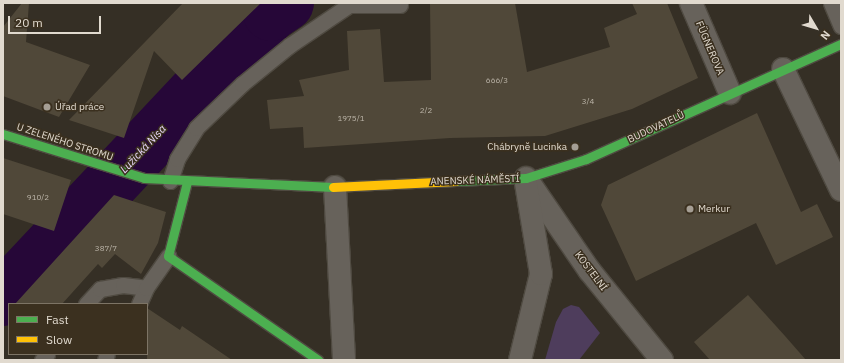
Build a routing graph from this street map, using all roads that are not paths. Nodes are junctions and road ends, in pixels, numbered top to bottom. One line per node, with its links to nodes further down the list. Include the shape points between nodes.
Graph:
1 (691, 3): 8 (street, FÜGNEROVA)
2 (831, 3): 5 (lane)
3 (352, 4): 4 (lane); 12 (lane, via 290,45 242,84 196,128 177,159)
4 (400, 5)
5 (841, 26)
6 (841, 44): 7 (main road, BUDOVATELŮ)
7 (783, 69): 8 (main road, BUDOVATELŮ); 15 (street)
8 (730, 93): 11 (main road, BUDOVATELŮ, via 586,159)
9 (3, 134): 10 (main road, U ZELENÉHO STROMU, via 82,161)
10 (144, 178): 12 (main road, ANENSKÉ NÁMĚSTÍ)
11 (526, 178): 14 (main road, ANENSKÉ NÁMĚSTÍ); 22 (street, ANENSKÉ NÁMĚSTÍ, via 540,274); 23 (street, KOSTELNÍ, via 589,270)
12 (170, 181): 13 (main road, ANENSKÉ NÁMĚSTÍ)
13 (187, 182): 14 (main road, ANENSKÉ NÁMĚSTÍ); 16 (main road)
14 (335, 187): 21 (street)
15 (841, 190)
16 (168, 256): 17 (lane); 20 (main road)
17 (146, 288): 18 (lane, via 123,285 100,289); 19 (lane)
18 (87, 303)
19 (139, 303)
20 (318, 360)
21 (344, 360)
22 (520, 360)
23 (662, 360)

